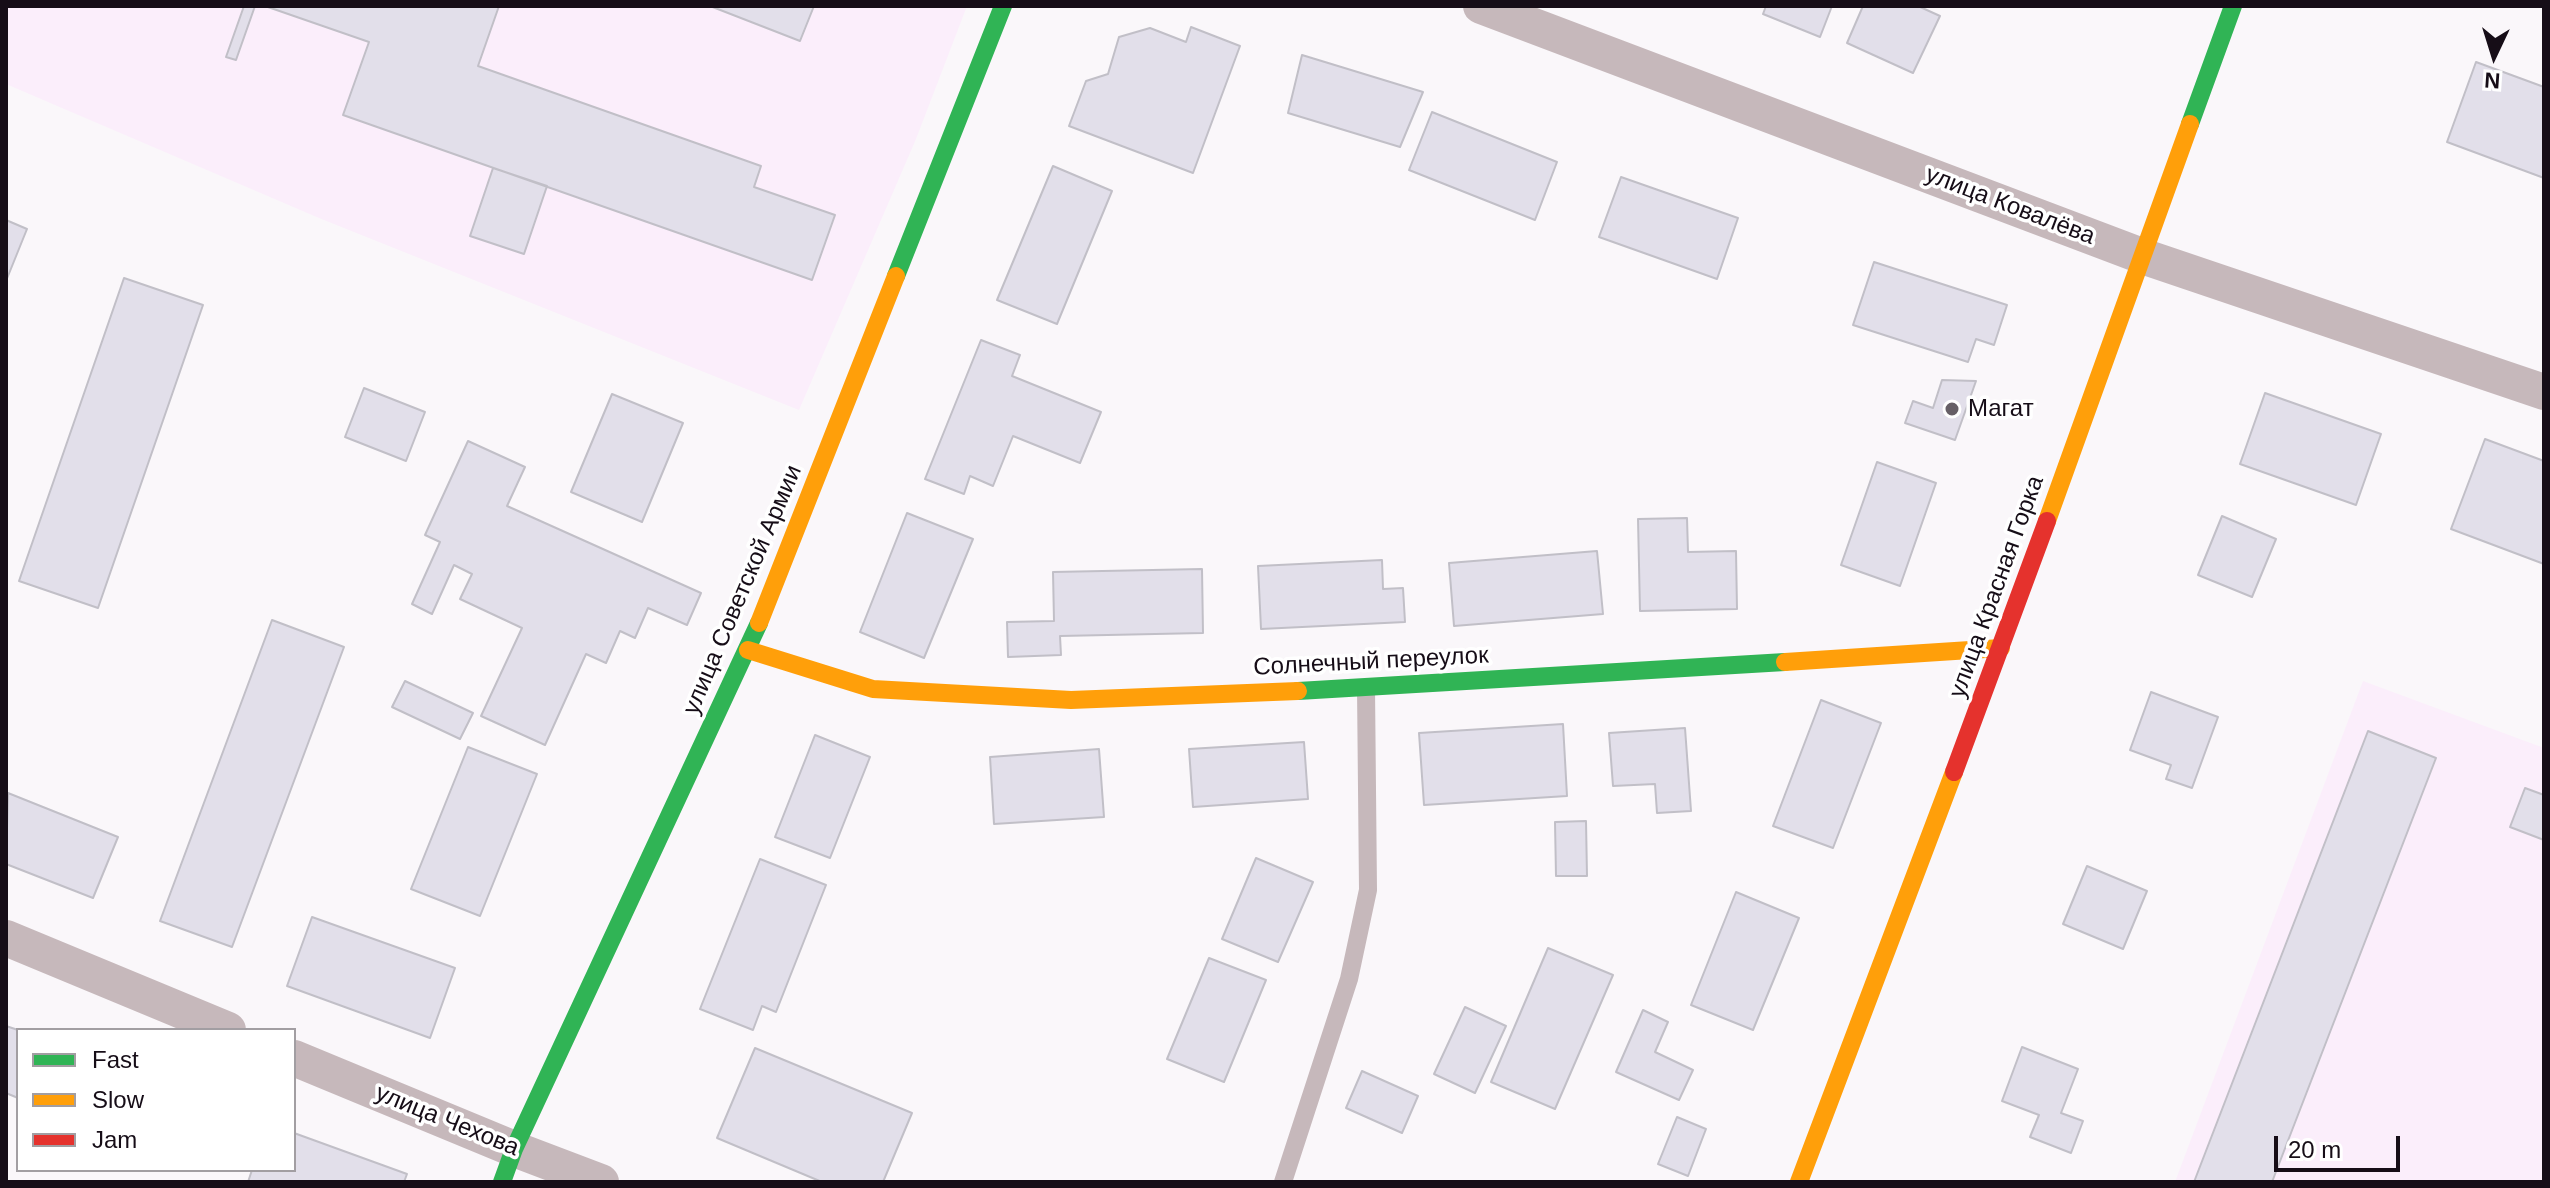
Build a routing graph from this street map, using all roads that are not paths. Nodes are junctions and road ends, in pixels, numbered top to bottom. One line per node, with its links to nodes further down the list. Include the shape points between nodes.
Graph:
1 (1003, 6): 7 (street, улица Советской Армии)
2 (1481, 6): 4 (street, улица Ковалёва)
3 (2233, 6): 4 (street, улица Красная Горка)
4 (2142, 256): 5 (street, улица Ковалёва); 6 (street, улица Красная Горка)
5 (2544, 392)
6 (2001, 648): 8 (street, Солнечный переулок); 15 (street, улица Красная Горка)
7 (748, 650): 8 (street, Солнечный переулок, via 873,689 1071,700); 12 (street, улица Советской Армии)
8 (1366, 688): 14 (lane, via 1368,890 1349,979)
9 (6, 938): 10 (street)
10 (223, 1028)
11 (296, 1059): 12 (street, улица Чехова)
12 (508, 1166): 13 (street, улица Чехова)
13 (601, 1182)
14 (1283, 1182)
15 (1799, 1182)

